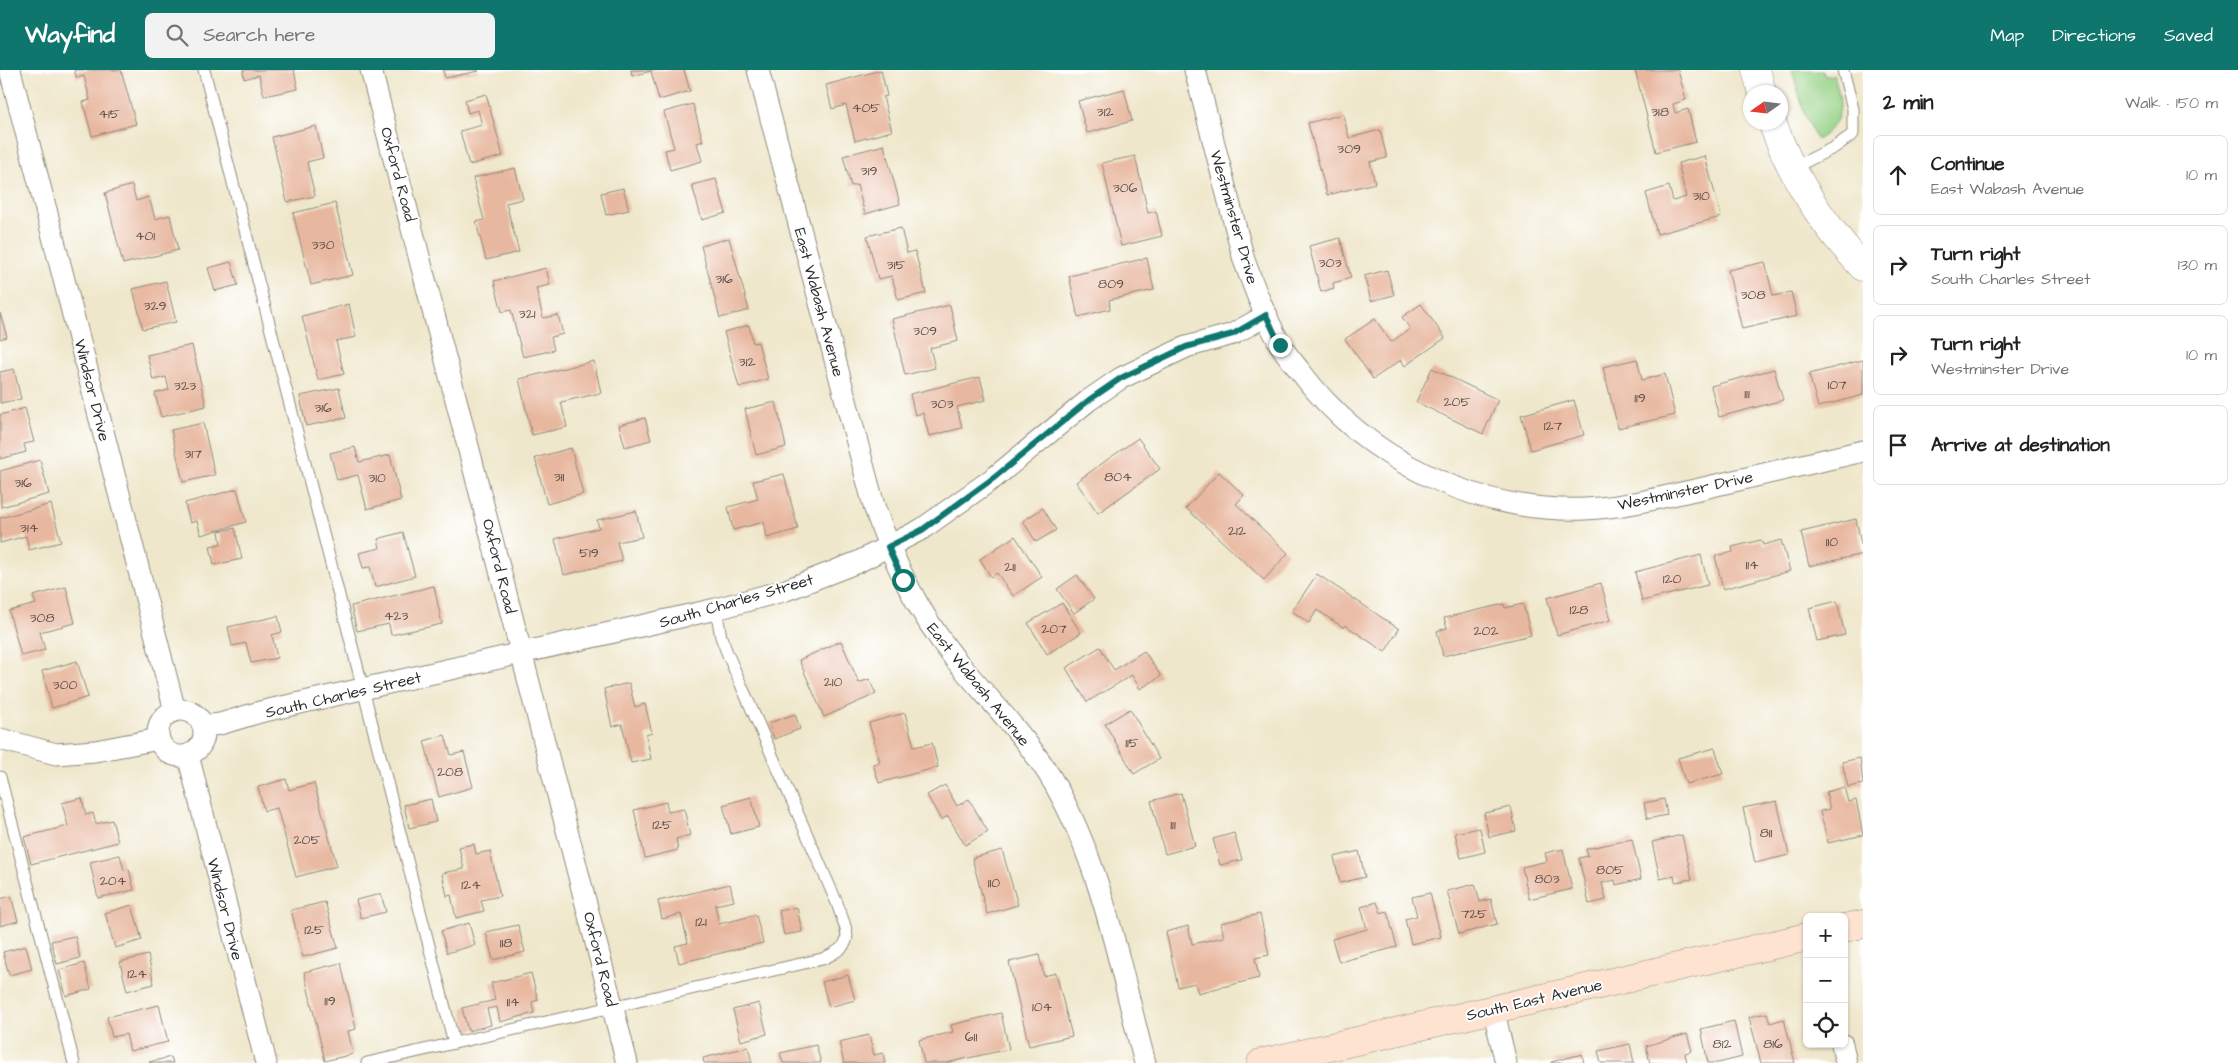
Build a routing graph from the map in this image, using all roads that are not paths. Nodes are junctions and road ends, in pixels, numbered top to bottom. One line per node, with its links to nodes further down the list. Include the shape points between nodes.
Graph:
1 (10, 70): 19 (street, Windsor Drive)
2 (204, 70): 18 (lane)
3 (371, 70): 17 (street, Oxford Road)
4 (758, 70): 15 (street, East Wabash Avenue, via 874,506)
5 (1195, 70): 13 (street, Westminster Drive, via 1244,260)
6 (1756, 70): 8 (street)
7 (1843, 70): 10 (lane)
8 (1760, 85)
9 (1776, 130): 11 (street)
10 (1858, 133): 11 (lane)
11 (1793, 168): 12 (street, via 1829,228)
12 (1863, 267)
13 (1266, 315): 14 (street, Westminster Drive, via 1280,345 1334,412 1412,468 1483,496 1547,508 1585,509 1632,504); 15 (street, South Charles Street, via 1233,334 1186,347 1121,378 922,530)
14 (1863, 451)
15 (888, 547): 16 (street, South Charles Street, via 786,590); 36 (street, East Wabash Avenue, via 929,624 1019,732 1066,805 1094,873)
16 (716, 609): 17 (street, South Charles Street); 28 (lane, via 728,655 837,903 847,933 846,941 839,952 822,959)
17 (522, 653): 18 (street, South Charles Street); 28 (street, Oxford Road)
18 (363, 689): 20 (street, South Charles Street); 30 (lane)
19 (176, 711): 20 (street, via 195,715); 21 (street, via 164,718)
20 (203, 726): 23 (street, via 203,740)
21 (159, 738): 22 (street, via 95,751 56,754); 23 (street, via 166,751)
22 (0, 739)
23 (188, 755): 33 (street, Windsor Drive)
24 (0, 777): 32 (lane)
25 (1863, 924): 26 (main road)
26 (1848, 927)
27 (1803, 938): 29 (main road, South East Avenue)
28 (613, 1007): 30 (lane); 35 (street, Oxford Road)
29 (1493, 1008): 37 (main road, South East Avenue); 38 (street)
30 (454, 1043): 34 (lane)
31 (1843, 1048): 39 (street)
32 (74, 1063)
33 (266, 1063)
34 (367, 1063)
35 (627, 1063)
36 (1145, 1063)
37 (1261, 1063)
38 (1506, 1063)
39 (1846, 1063)

